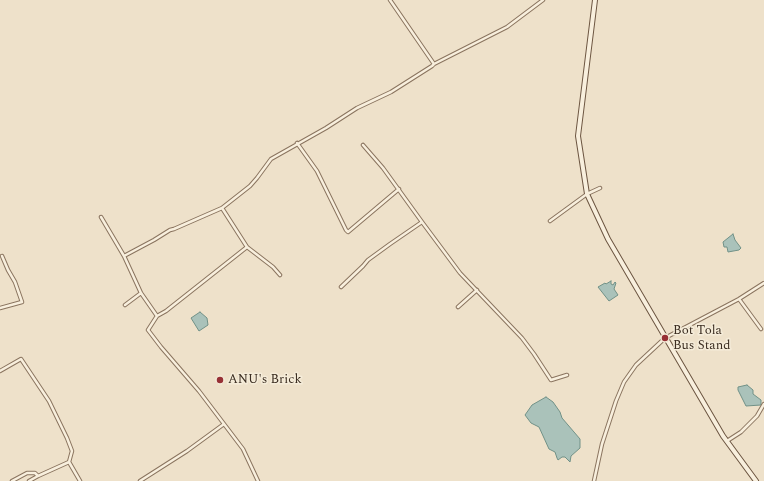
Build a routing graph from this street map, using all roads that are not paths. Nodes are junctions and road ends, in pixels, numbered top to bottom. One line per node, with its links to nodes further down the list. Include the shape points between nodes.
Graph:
1 (390, 0): 4 (street)
2 (543, 0): 4 (street, via 507,27)
3 (595, 0): 9 (main road, via 578,136)
4 (434, 64): 5 (street, via 391,92 356,108)
5 (297, 143): 8 (street, via 317,171 348,232); 10 (street, via 270,159 250,186)
6 (363, 145): 8 (street, via 384,168)
7 (600, 188): 9 (street)
8 (399, 190): 13 (street)
9 (587, 194): 12 (street); 28 (main road, via 608,239)
10 (222, 208): 14 (street); 16 (street, via 170,230)
11 (101, 217): 16 (street)
12 (550, 221)
13 (422, 222): 19 (street, via 368,260); 20 (street, via 460,273)
14 (247, 247): 17 (street); 26 (street)
15 (2, 256): 25 (street, via 22,302)
16 (124, 256): 21 (street)
17 (280, 275)
18 (764, 283): 22 (street)
19 (341, 286)
20 (477, 290): 24 (street); 30 (street, via 522,338 551,380)
21 (141, 293): 23 (street); 26 (street)
22 (739, 299): 27 (street); 28 (street)
23 (125, 305)
24 (458, 307)
25 (0, 308)
26 (157, 316): 32 (street, via 148,330)
27 (762, 329)
28 (666, 338): 33 (main road); 41 (street, via 636,365 624,382 602,444)
29 (0, 371): 34 (street, via 21,359 48,401 67,438 72,450)
30 (567, 375)
31 (764, 404): 33 (street, via 757,416 741,432)
32 (224, 424): 39 (street); 40 (street, via 243,449)
33 (727, 441): 42 (main road)
34 (69, 462): 35 (street); 38 (street)
35 (38, 476): 36 (street, via 35,473 27,473); 37 (street)
36 (12, 481)
37 (29, 481)
38 (80, 481)
39 (140, 481)
40 (258, 481)
41 (594, 481)
42 (756, 481)

